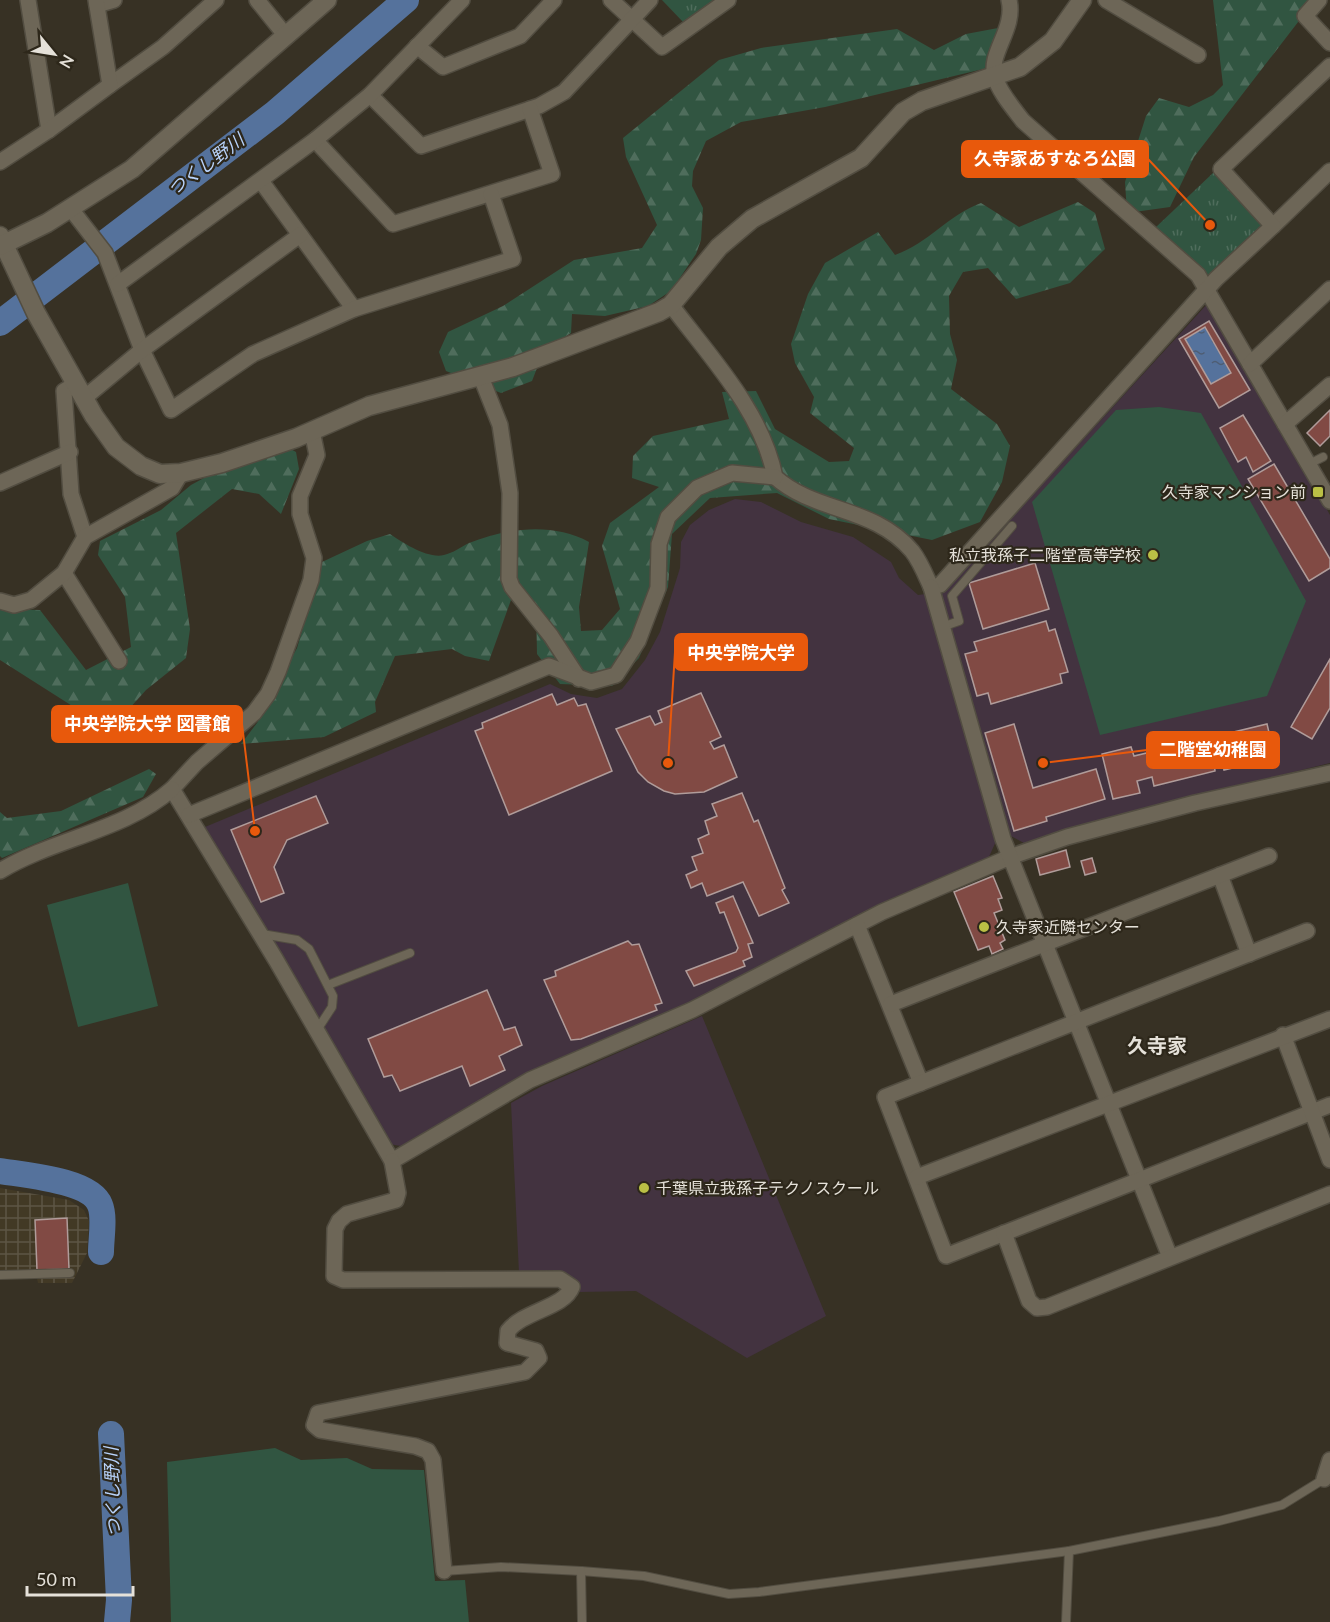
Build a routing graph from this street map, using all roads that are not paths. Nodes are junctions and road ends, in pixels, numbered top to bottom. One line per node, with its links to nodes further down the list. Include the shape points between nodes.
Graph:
1 (28, 0): 26 (street)
2 (114, 0): 15 (street)
3 (216, 0): 23 (street, via 163,47)
4 (257, 0): 17 (street)
5 (327, 0): 17 (street)
6 (462, 0): 19 (street)
7 (554, 0): 19 (street, via 520,36 443,67)
8 (611, 0): 16 (street)
9 (650, 0): 16 (street)
10 (728, 0): 16 (street, via 662,47)
11 (1009, 0): 22 (street, via 1010,25 994,65)
12 (1106, 0): 20 (street)
13 (1319, 0): 18 (street, via 1305,16)
14 (1080, 1): 22 (street, via 1053,41 1038,55)
15 (96, 3): 23 (street)
16 (632, 20): 25 (street, via 564,92)
17 (286, 36): 32 (street, via 132,169)
18 (1330, 44)
19 (417, 46): 24 (street)
20 (1198, 55)
21 (1330, 66): 33 (street, via 1221,169)
22 (995, 77): 37 (street, via 1023,121 1198,275); 39 (street, via 953,88 903,112 861,158 752,219 733,234)
23 (110, 85): 26 (street)
24 (370, 95): 25 (street, via 421,146); 27 (street)
25 (530, 109): 31 (street, via 552,174)
26 (49, 130): 28 (street)
27 (315, 140): 30 (street); 31 (street, via 393,224)
28 (0, 162)
29 (1330, 171): 33 (street)
30 (261, 181): 34 (street); 36 (street)
31 (491, 194): 40 (street, via 513,259)
32 (71, 209): 35 (street); 36 (street, via 105,253)
33 (1273, 226): 37 (street)
34 (300, 235): 40 (street); 41 (street)
35 (1, 242): 45 (street)
36 (118, 284): 41 (street)
37 (1208, 289): 42 (street); 56 (street, via 940,585)
38 (1330, 289): 42 (street)
39 (671, 305): 43 (street, via 530,362); 50 (street, via 750,413)
40 (354, 309): 41 (street, via 253,354 171,410)
41 (142, 350): 45 (street)
42 (1250, 364): 46 (street)
43 (481, 377): 47 (street, via 397,397); 60 (street, via 500,425 510,493 509,579)
44 (1330, 385): 46 (street)
45 (79, 392): 48 (street, via 64,391); 49 (street, via 109,439 128,458 151,472)
46 (1285, 424): 52 (street, via 1316,461)
47 (312, 431): 49 (street); 62 (street, via 317,455 300,496 300,514 314,558 311,580 278,672 254,713)
48 (70, 452): 51 (street); 54 (street, via 71,494)
49 (181, 473): 54 (street, via 172,488)
50 (775, 477): 56 (street, via 797,493 861,514 894,534 913,552); 60 (street, via 732,473 697,488 676,507 660,536 658,588 631,654 616,675 594,682)
51 (0, 483)
52 (1330, 501)
53 (1012, 526): 58 (lane, via 952,596 959,621)
54 (85, 537): 55 (street)
55 (64, 573): 57 (street, via 31,600 14,605); 59 (street)
56 (932, 587): 58 (street)
57 (0, 602)
58 (942, 627): 65 (street)
59 (119, 661)
60 (579, 679): 63 (street, via 549,666)
61 (1330, 772): 65 (street, via 1195,803 1067,837)
62 (172, 789): 63 (street); 66 (street, via 160,800 115,824)
63 (189, 815): 70 (street)
64 (1269, 856): 67 (street)
65 (1010, 857): 68 (street); 71 (street)
66 (0, 871)
67 (1220, 875): 71 (street); 73 (street)
68 (857, 925): 75 (street); 85 (street, via 692,1010 530,1080)
69 (1307, 932): 73 (street)
70 (260, 933): 74 (lane, via 304,943); 78 (street)
71 (1046, 944): 75 (street); 77 (street)
72 (410, 953): 74 (lane)
73 (1250, 954): 77 (street)
74 (328, 985): 78 (lane, via 334,1002)
75 (891, 1004): 80 (street)
76 (1330, 1019): 79 (street)
77 (1076, 1022): 80 (street); 81 (street)
78 (317, 1030): 85 (street)
79 (1283, 1035): 81 (street); 83 (street)
80 (921, 1083): 86 (street, via 885,1097)
81 (1108, 1103): 86 (street); 87 (street)
82 (1330, 1105): 83 (street)
83 (1312, 1112): 84 (street); 87 (street)
84 (1330, 1160)
85 (392, 1161): 96 (street, via 396,1200 347,1214 339,1221 335,1228 334,1276 343,1280 560,1279 572,1287 564,1298 525,1317 508,1331 510,1346 536,1351 539,1358 525,1372 318,1413 314,1420 320,1430 428,1451 433,1460)
86 (917, 1177): 89 (street, via 946,1256)
87 (1139, 1180): 89 (street); 90 (street)
88 (1330, 1194): 90 (street)
89 (1004, 1233): 90 (street, via 1029,1301 1037,1308)
90 (1170, 1257)
91 (70, 1273): 92 (lane)
92 (0, 1275)
93 (1330, 1460): 94 (street)
94 (1324, 1479): 95 (lane, via 1282,1505)
95 (1069, 1551): 97 (lane, via 729,1594 644,1576); 99 (lane)
96 (444, 1571): 97 (lane, via 501,1567)
97 (581, 1571): 98 (lane)
98 (582, 1622)
99 (1066, 1622)

